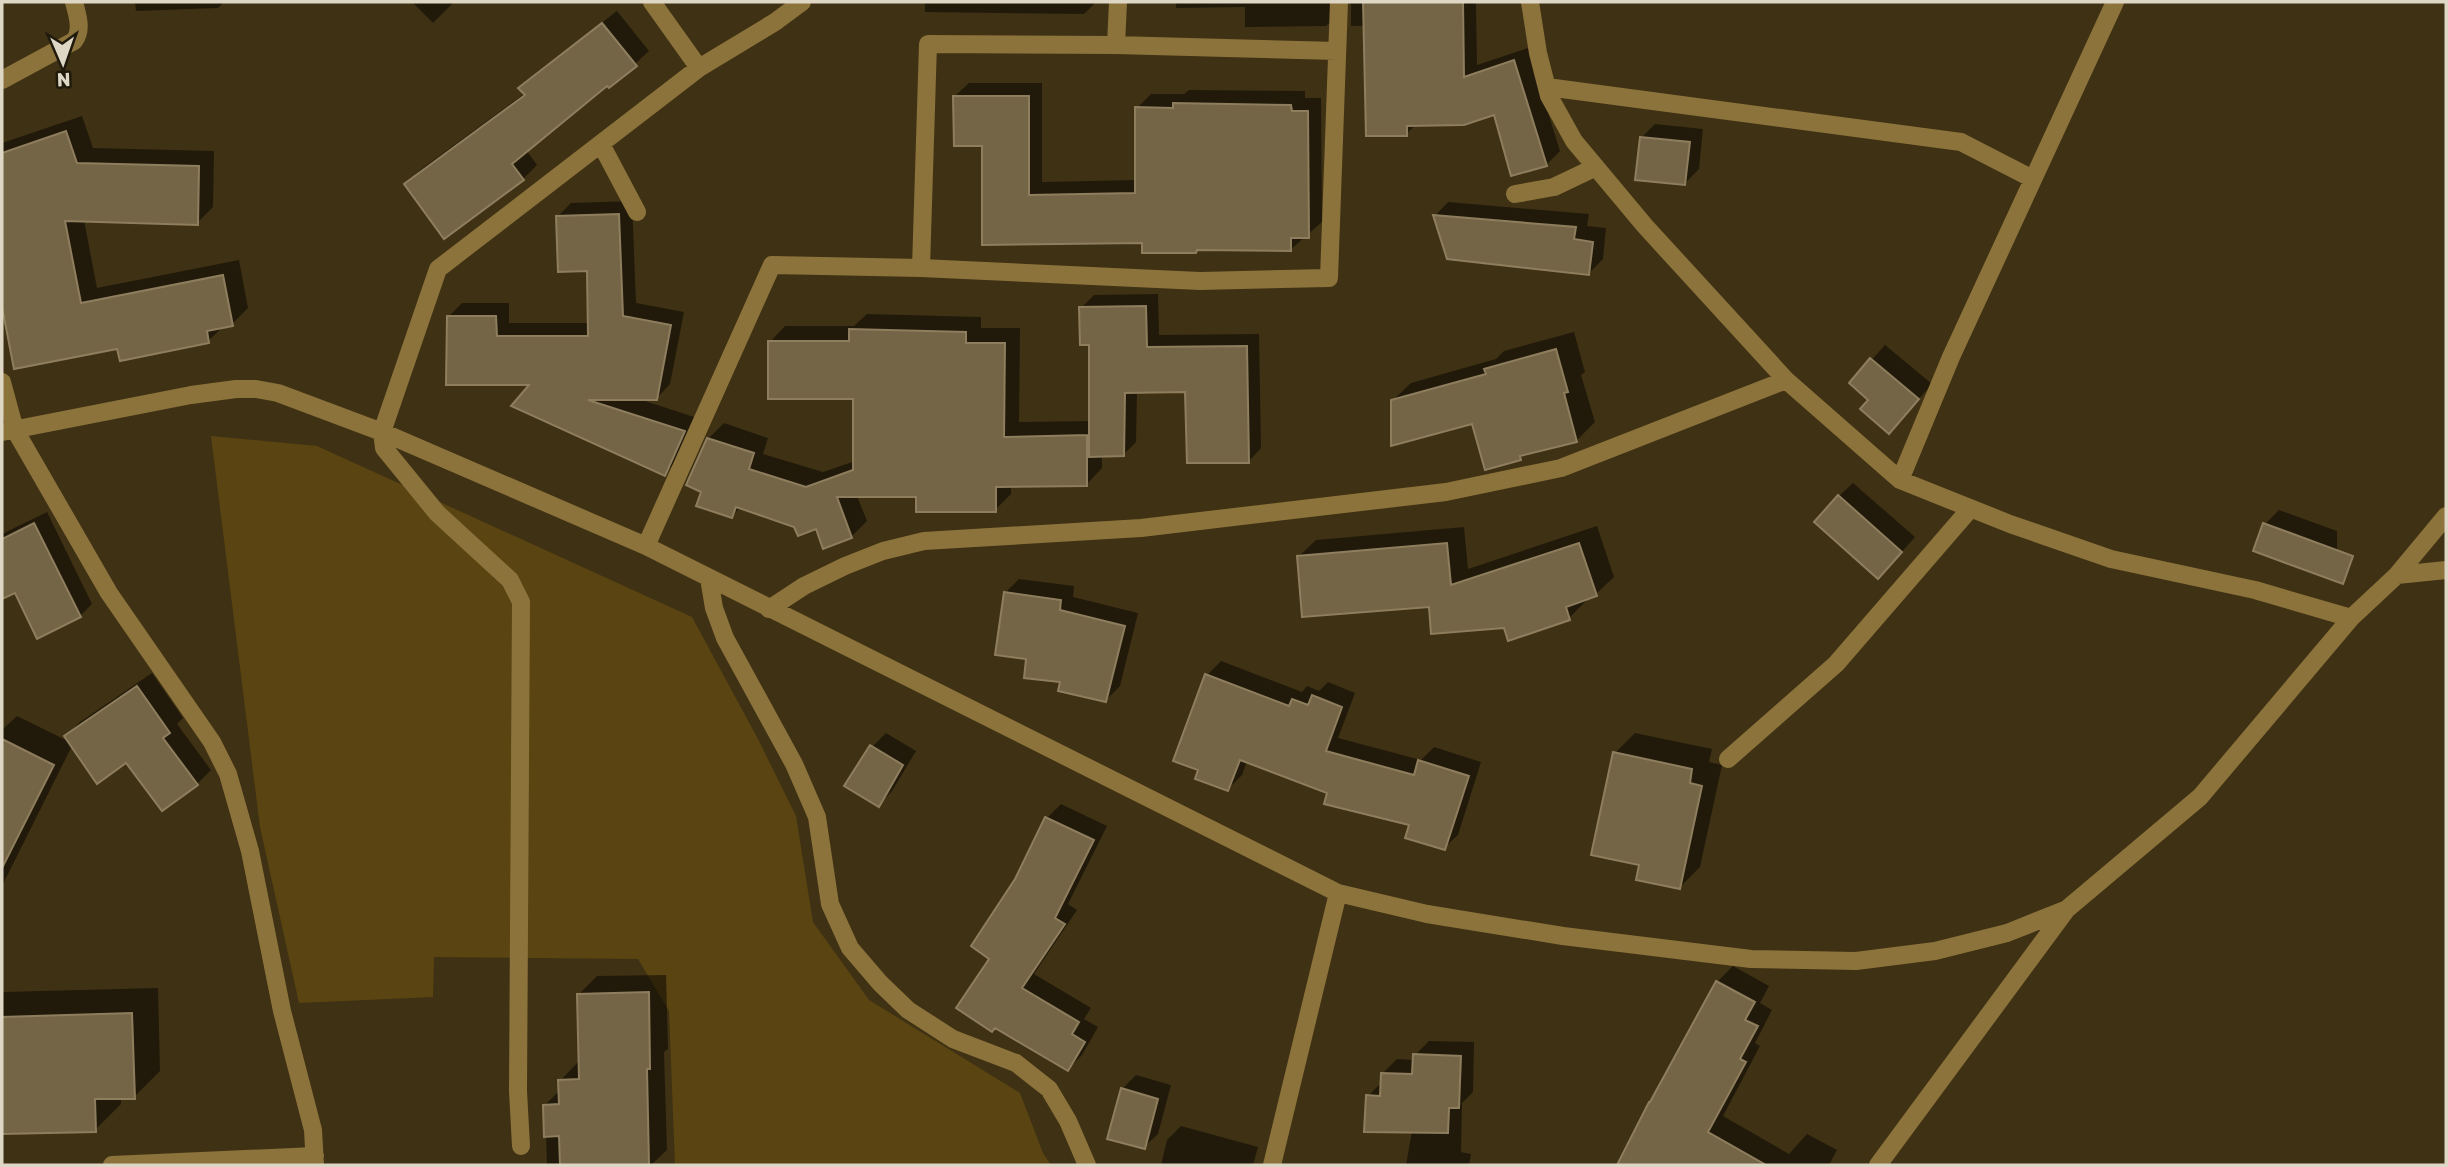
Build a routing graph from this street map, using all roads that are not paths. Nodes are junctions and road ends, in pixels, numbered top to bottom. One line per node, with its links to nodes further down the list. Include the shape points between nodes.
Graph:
1 (74, 2): 11 (street, via 79,24 74,41)
2 (652, 2): 10 (street)
3 (802, 2): 10 (street)
4 (1118, 2): 8 (street)
5 (1339, 2): 9 (street)
6 (1530, 2): 12 (street)
7 (2115, 2): 15 (street)
8 (1116, 45): 9 (street); 18 (street, via 928,44)
9 (1337, 51): 18 (street, via 1329,278 1200,281)
10 (699, 68): 13 (street)
11 (2, 79)
12 (1547, 87): 14 (street, via 1574,141); 15 (street, via 1961,142)
13 (601, 144): 17 (street); 22 (street, via 438,269)
14 (1596, 167): 16 (street, via 1554,187); 19 (street)
15 (2033, 179): 23 (street)
16 (1515, 194)
17 (637, 212)
18 (921, 268): 26 (street, via 772,265)
19 (1786, 380): 23 (street); 30 (street, via 1561,468 1446,492 1141,528 924,541 845,565)
20 (2, 382): 21 (street)
21 (8, 431): 22 (street, via 191,395 256,389); 36 (street, via 109,593 212,742 228,774 250,851 282,1011 313,1130)
22 (382, 432): 26 (street); 35 (street, via 384,449 437,513 510,580 521,602)
23 (1900, 480): 24 (street)
24 (1970, 509): 31 (street, via 2111,559 2255,590); 32 (street, via 1836,664)
25 (2446, 516): 28 (street)
26 (646, 546): 29 (street)
27 (2446, 570): 28 (street)
28 (2397, 575): 31 (street)
29 (709, 578): 30 (street); 38 (street, via 725,638 794,764 817,817 830,904 849,948 908,1010 953,1039 1016,1063 1049,1089)
30 (769, 609): 33 (street)
31 (2351, 618): 34 (street, via 2200,797)
32 (1728, 759)
33 (1338, 892): 34 (street, via 1427,914 1751,960 1856,961 1935,951 2007,933); 39 (street)
34 (2067, 909): 40 (street)
35 (521, 1146)
36 (315, 1161): 37 (street)
37 (112, 1165)
38 (1087, 1165)
39 (1272, 1165)
40 (1878, 1165)

